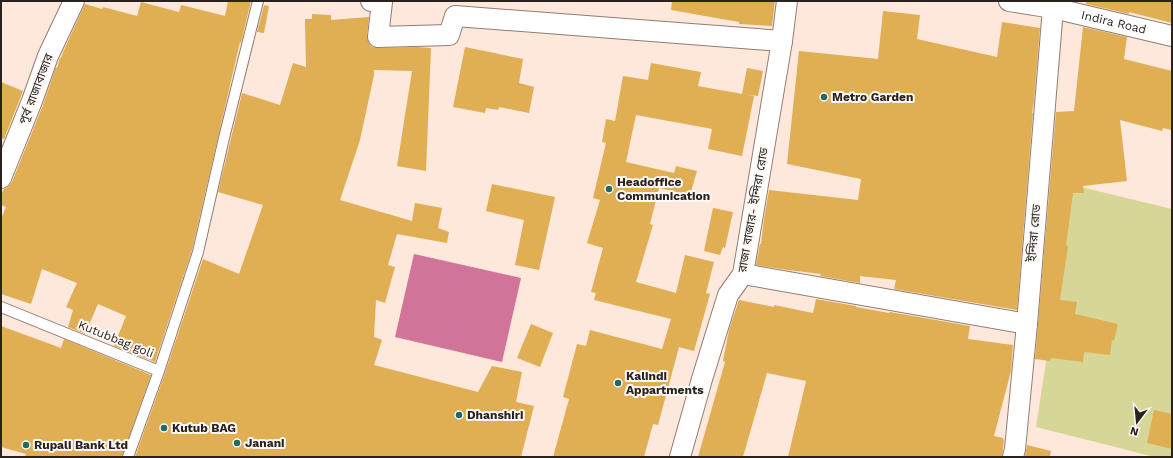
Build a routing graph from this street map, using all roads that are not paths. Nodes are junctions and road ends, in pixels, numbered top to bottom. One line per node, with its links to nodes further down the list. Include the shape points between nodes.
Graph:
1 (74, 1): 9 (street, পূর্ব রাজাবাজার, via 48,56)
2 (258, 1): 13 (lane, via 198,252)
3 (371, 1): 8 (street, via 382,2 378,37 449,35 455,16)
4 (787, 1): 8 (street, রাজা বাজার- ইন্দিরা রোড)
5 (1009, 1): 6 (street, Indira Road)
6 (1053, 8): 7 (street, Indira Road); 12 (street, ইন্দিরা রোড)
7 (1172, 36)
8 (782, 41): 10 (street, রাজা বাজার- ইন্দিরা রোড)
9 (1, 178)
10 (743, 274): 12 (street); 15 (street, রাজা বাজার- ইন্দিরা রোড, via 728,295)
11 (1, 307): 13 (lane, Kutubbag goli)
12 (1027, 324): 16 (street, ইন্দিরা রোড)
13 (159, 371): 14 (lane, Kutubbag goli)
14 (128, 457)
15 (680, 457)
16 (1013, 457)

